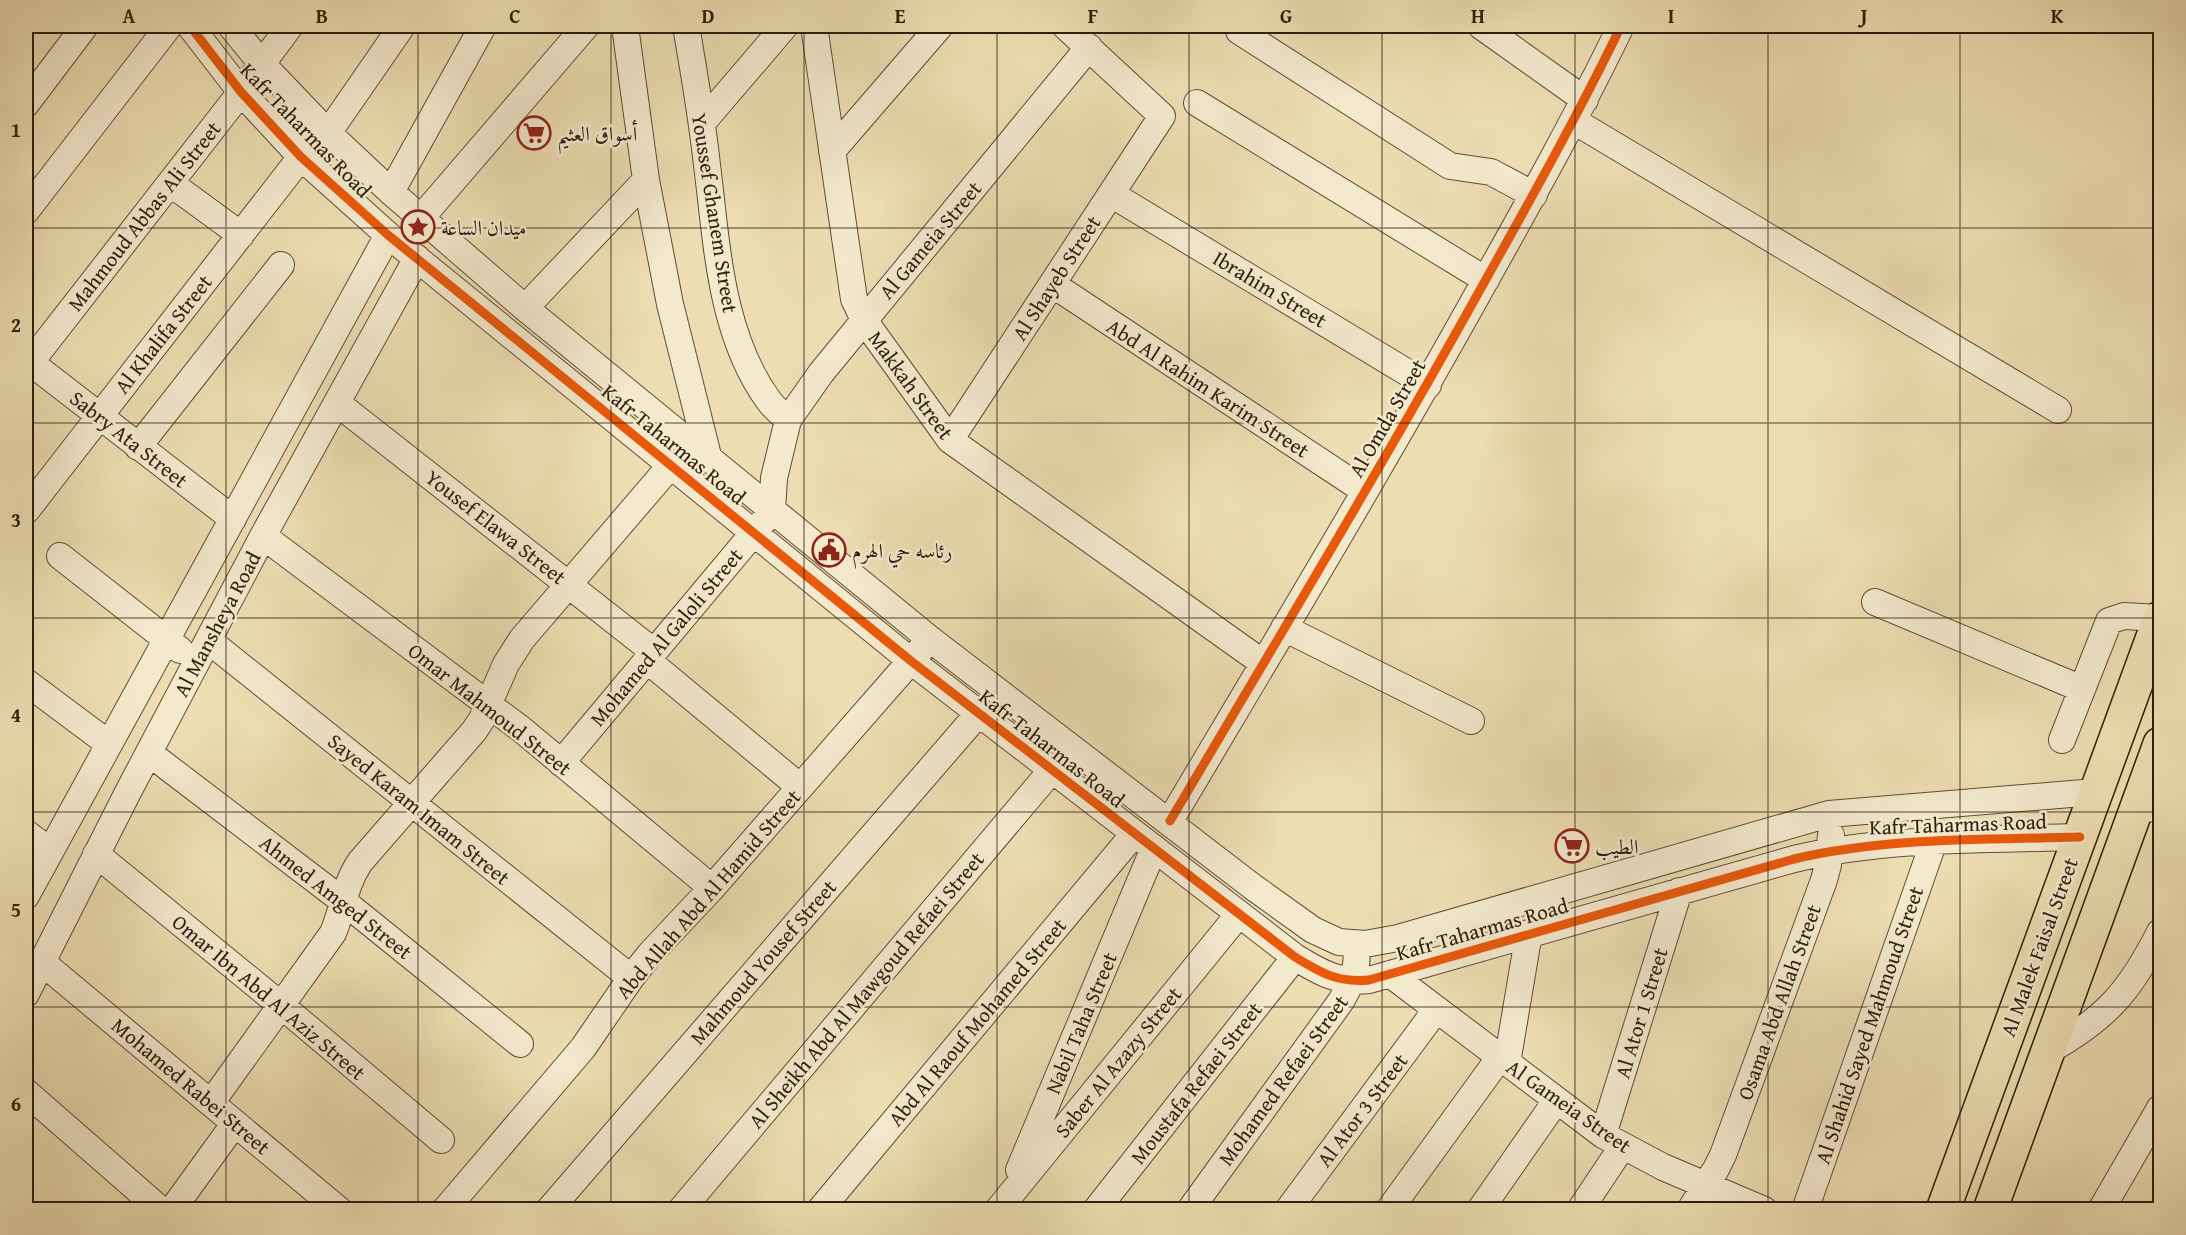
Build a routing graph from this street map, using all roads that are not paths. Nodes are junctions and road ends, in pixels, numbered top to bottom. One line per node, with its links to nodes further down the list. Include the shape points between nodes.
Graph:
1 (85, 26): 22 (street)
2 (169, 26): 33 (street)
3 (190, 26): 20 (street, Kafr Taharmas Road)
4 (231, 26): 19 (street, Kafr Taharmas Road)
5 (290, 26): 19 (street, Mahmoud Abbas Ali Street)
6 (402, 26): 25 (street)
7 (483, 26): 30 (street)
8 (586, 26): 34 (street)
9 (625, 26): 28 (street)
10 (687, 26): 24 (street, Youssef Ghanem Street)
11 (785, 26): 24 (street)
12 (814, 26): 26 (street, Makkah Street)
13 (940, 26): 26 (street)
14 (1065, 26): 18 (street)
15 (1480, 26): 23 (street)
16 (1621, 26): 23 (street, Al Omda Street)
17 (1239, 31): 32 (street, via 1450,166 1491,172)
18 (1089, 47): 31 (street, Al Shayeb Street, via 1162,116); 42 (street, Al Gameia Street)
19 (262, 64): 20 (street, Mahmoud Abbas Ali Street); 25 (street, Kafr Taharmas Road)
20 (241, 93): 27 (street, Kafr Taharmas Road); 29 (street, Mahmoud Abbas Ali Street)
21 (1197, 102): 39 (street)
22 (26, 104)
23 (1579, 111): 32 (street, Al Omda Street); 46 (street)
24 (702, 123): 48 (street, Youssef Ghanem Street, via 730,317 755,379)
25 (328, 133): 30 (street, Kafr Taharmas Road)
26 (832, 151): 42 (street, Makkah Street, via 854,299)
27 (302, 157): 35 (street, Al Khalifa Street); 36 (street, Kafr Taharmas Road)
28 (646, 180): 41 (street); 51 (street, via 670,304)
29 (170, 183): 35 (street); 43 (street, Mahmoud Abbas Ali Street)
30 (391, 192): 34 (street, Kafr Taharmas Road)
31 (1111, 194): 40 (street, Al Shayeb Street); 44 (street, Ibrahim Street)
32 (1534, 195): 39 (street, Al Omda Street)
33 (26, 211)
34 (421, 218): 41 (street, Kafr Taharmas Road)
35 (241, 235): 47 (street, Al Khalifa Street)
36 (388, 235): 37 (street, Kafr Taharmas Road); 56 (street, Al Mansheya Road)
37 (417, 258): 45 (street, Al Mansheya Road); 52 (street, Kafr Taharmas Road)
38 (281, 266): 50 (street)
39 (1486, 280): 44 (street, Al Omda Street)
40 (1052, 285): 49 (street, Al Shayeb Street); 53 (street, Abd Al Rahim Karim Street)
41 (525, 308): 51 (street, Kafr Taharmas Road)
42 (864, 320): 48 (street, Al Gameia Street); 49 (street, Makkah Street)
43 (27, 363): 47 (street, Sabry Ata Street)
44 (1428, 385): 53 (street, Al Omda Street)
45 (337, 403): 58 (street, Al Mansheya Road); 60 (street, Yousef Elawa Street)
46 (2058, 410)
47 (99, 416): 50 (street, Sabry Ata Street); 54 (street, Al Khalifa Street)
48 (788, 420): 55 (street, Al Gameia Street, via 774,478)
49 (950, 440): 70 (street, Makkah Street)
50 (138, 447): 56 (street, Sabry Ata Street)
51 (709, 460): 55 (street, Kafr Taharmas Road)
52 (671, 465): 57 (street, Kafr Taharmas Road); 60 (street)
53 (1365, 491): 63 (street, Al Omda Street)
54 (26, 511)
55 (772, 511): 57 (street, Mohamed Al Galoli Street); 65 (street, Kafr Taharmas Road)
56 (233, 519): 64 (street, Al Mansheya Road)
57 (754, 532): 67 (street, Mohamed Al Galoli Street); 68 (street, Kafr Taharmas Road)
58 (263, 536): 66 (street, Al Mansheya Road); 73 (street, Omar Mahmoud Street)
59 (60, 556): 64 (street)
60 (569, 584): 67 (street, Yousef Elawa Street); 73 (street, via 513,651)
61 (1875, 602): 72 (street)
62 (2160, 618): 72 (street, via 2124,616 2110,620); 84 (main road, Al Malek Faisal Street)
63 (1284, 628): 70 (street, Al Omda Street); 75 (street)
64 (167, 639): 69 (street); 77 (street, Al Mansheya Road)
65 (930, 639): 68 (street, Abd Allah Abd Al Hamid Street); 88 (street, Kafr Taharmas Road)
66 (208, 640): 69 (street, Al Mansheya Road); 85 (street, Sayed Karam Imam Street)
67 (651, 656): 80 (street, Mohamed Al Galoli Street); 83 (street, Yousef Elawa Street)
68 (911, 661): 74 (street, Kafr Taharmas Road); 83 (street, Abd Allah Abd Al Hamid Street)
69 (196, 663): 79 (street, Al Mansheya Road)
70 (1263, 663): 88 (street, Al Omda Street)
71 (26, 682): 77 (street)
72 (2082, 689): 76 (street)
73 (488, 705): 80 (street, Omar Mahmoud Street); 85 (street, via 474,731)
74 (978, 714): 81 (street, Kafr Taharmas Road); 129 (street, Mahmoud Yousef Street)
75 (1471, 721)
76 (2062, 740)
77 (109, 744): 95 (street, Al Mansheya Road)
78 (2160, 744): 82 (main road)
79 (149, 753): 96 (street, Al Mansheya Road); 100 (street, Ahmed Amged Street)
80 (561, 763): 97 (street, Omar Mahmoud Street)
81 (1051, 771): 90 (street, Kafr Taharmas Road); 130 (street, Al Sheikh Abd Al Mawgoud Refaei Street)
82 (2155, 774): 86 (main road)
83 (800, 787): 97 (street, Abd Allah Abd Al Hamid Street)
84 (2096, 792): 87 (street, Kafr Taharmas Road); 91 (main road, Al Malek Faisal Street)
85 (412, 802): 100 (street, via 354,870); 108 (street, Sayed Karam Imam Street)
86 (2149, 808): 114 (main road)
87 (1829, 814): 94 (street, Osama Abd Allah Street); 104 (street, Kafr Taharmas Road, via 1398,938)
88 (1170, 821): 104 (street, Kafr Taharmas Road, via 1313,930 1339,942)
89 (26, 832): 95 (street)
90 (1134, 834): 93 (street, Kafr Taharmas Road); 131 (street, Abd Al Raouf Mohamed Street)
91 (2080, 837): 92 (street, Kafr Taharmas Road); 141 (main road, Al Malek Faisal Street)
92 (1934, 841): 94 (street, Kafr Taharmas Road); 140 (street, Al Shahid Sayed Mahmoud Street)
93 (1154, 848): 101 (street, Kafr Taharmas Road); 124 (street, Nabil Taha Street)
94 (1830, 850): 98 (street, Kafr Taharmas Road); 123 (street, Osama Abd Allah Street, via 1824,879 1723,1155)
95 (50, 851): 99 (street, Al Mansheya Road)
96 (96, 854): 106 (street, Al Mansheya Road); 111 (street, Omar Ibn Abd Al Aziz Street)
97 (712, 888): 108 (street, Abd Allah Abd Al Hamid Street)
98 (1679, 891): 103 (street, Kafr Taharmas Road); 122 (street, Al Ator 1 Street)
99 (26, 896)
100 (343, 901): 111 (street, via 333,933); 113 (street, Ahmed Amged Street)
101 (1239, 914): 105 (street, Kafr Taharmas Road); 124 (street, Saber Al Azazy Street)
102 (2160, 932): 114 (street, via 2123,994 2101,1016)
103 (1529, 933): 107 (street, Kafr Taharmas Road); 115 (street)
104 (1356, 944): 109 (street, Mohamed Refaei Street)
105 (1295, 957): 109 (street, Kafr Taharmas Road, via 1333,978); 132 (street, Moustafa Refaei Street)
106 (43, 963): 110 (street, Al Mansheya Road); 118 (street, Mohamed Rabei Street)
107 (1390, 975): 109 (street, Kafr Taharmas Road); 112 (street, Al Gameia Street)
108 (631, 978): 126 (street, Abd Allah Abd Al Hamid Street, via 583,1048)
109 (1352, 982): 133 (street, Mohamed Refaei Street)
110 (26, 994)
111 (282, 1006): 118 (street); 121 (street, Omar Ibn Abd Al Aziz Street)
112 (1436, 1010): 115 (street, Al Gameia Street); 134 (street, Al Ator 3 Street)
113 (520, 1044)
114 (2048, 1052): 142 (main road)
115 (1503, 1060): 117 (street, Al Gameia Street); 135 (street)
116 (26, 1092): 127 (street)
117 (1556, 1101): 122 (street, Al Gameia Street); 136 (street)
118 (211, 1103): 120 (street, Mohamed Rabei Street)
119 (2160, 1108): 143 (street)
120 (235, 1123): 125 (street, Mohamed Rabei Street); 128 (street)
121 (441, 1140)
122 (1612, 1141): 123 (street, Al Gameia Street); 137 (street, Al Ator 1 Street)
123 (1706, 1185): 138 (street, Osama Abd Allah Street); 139 (street, Al Gameia Street)
124 (1003, 1204)
125 (326, 1205)
126 (451, 1207)
127 (162, 1209)
128 (172, 1209)
129 (549, 1209)
130 (681, 1209)
131 (820, 1209)
132 (1096, 1209)
133 (1190, 1209)
134 (1288, 1209)
135 (1389, 1209)
136 (1480, 1209)
137 (1580, 1209)
138 (1690, 1209)
139 (1763, 1209)
140 (1805, 1209)
141 (1942, 1209)
142 (1990, 1209)
143 (2101, 1209)

